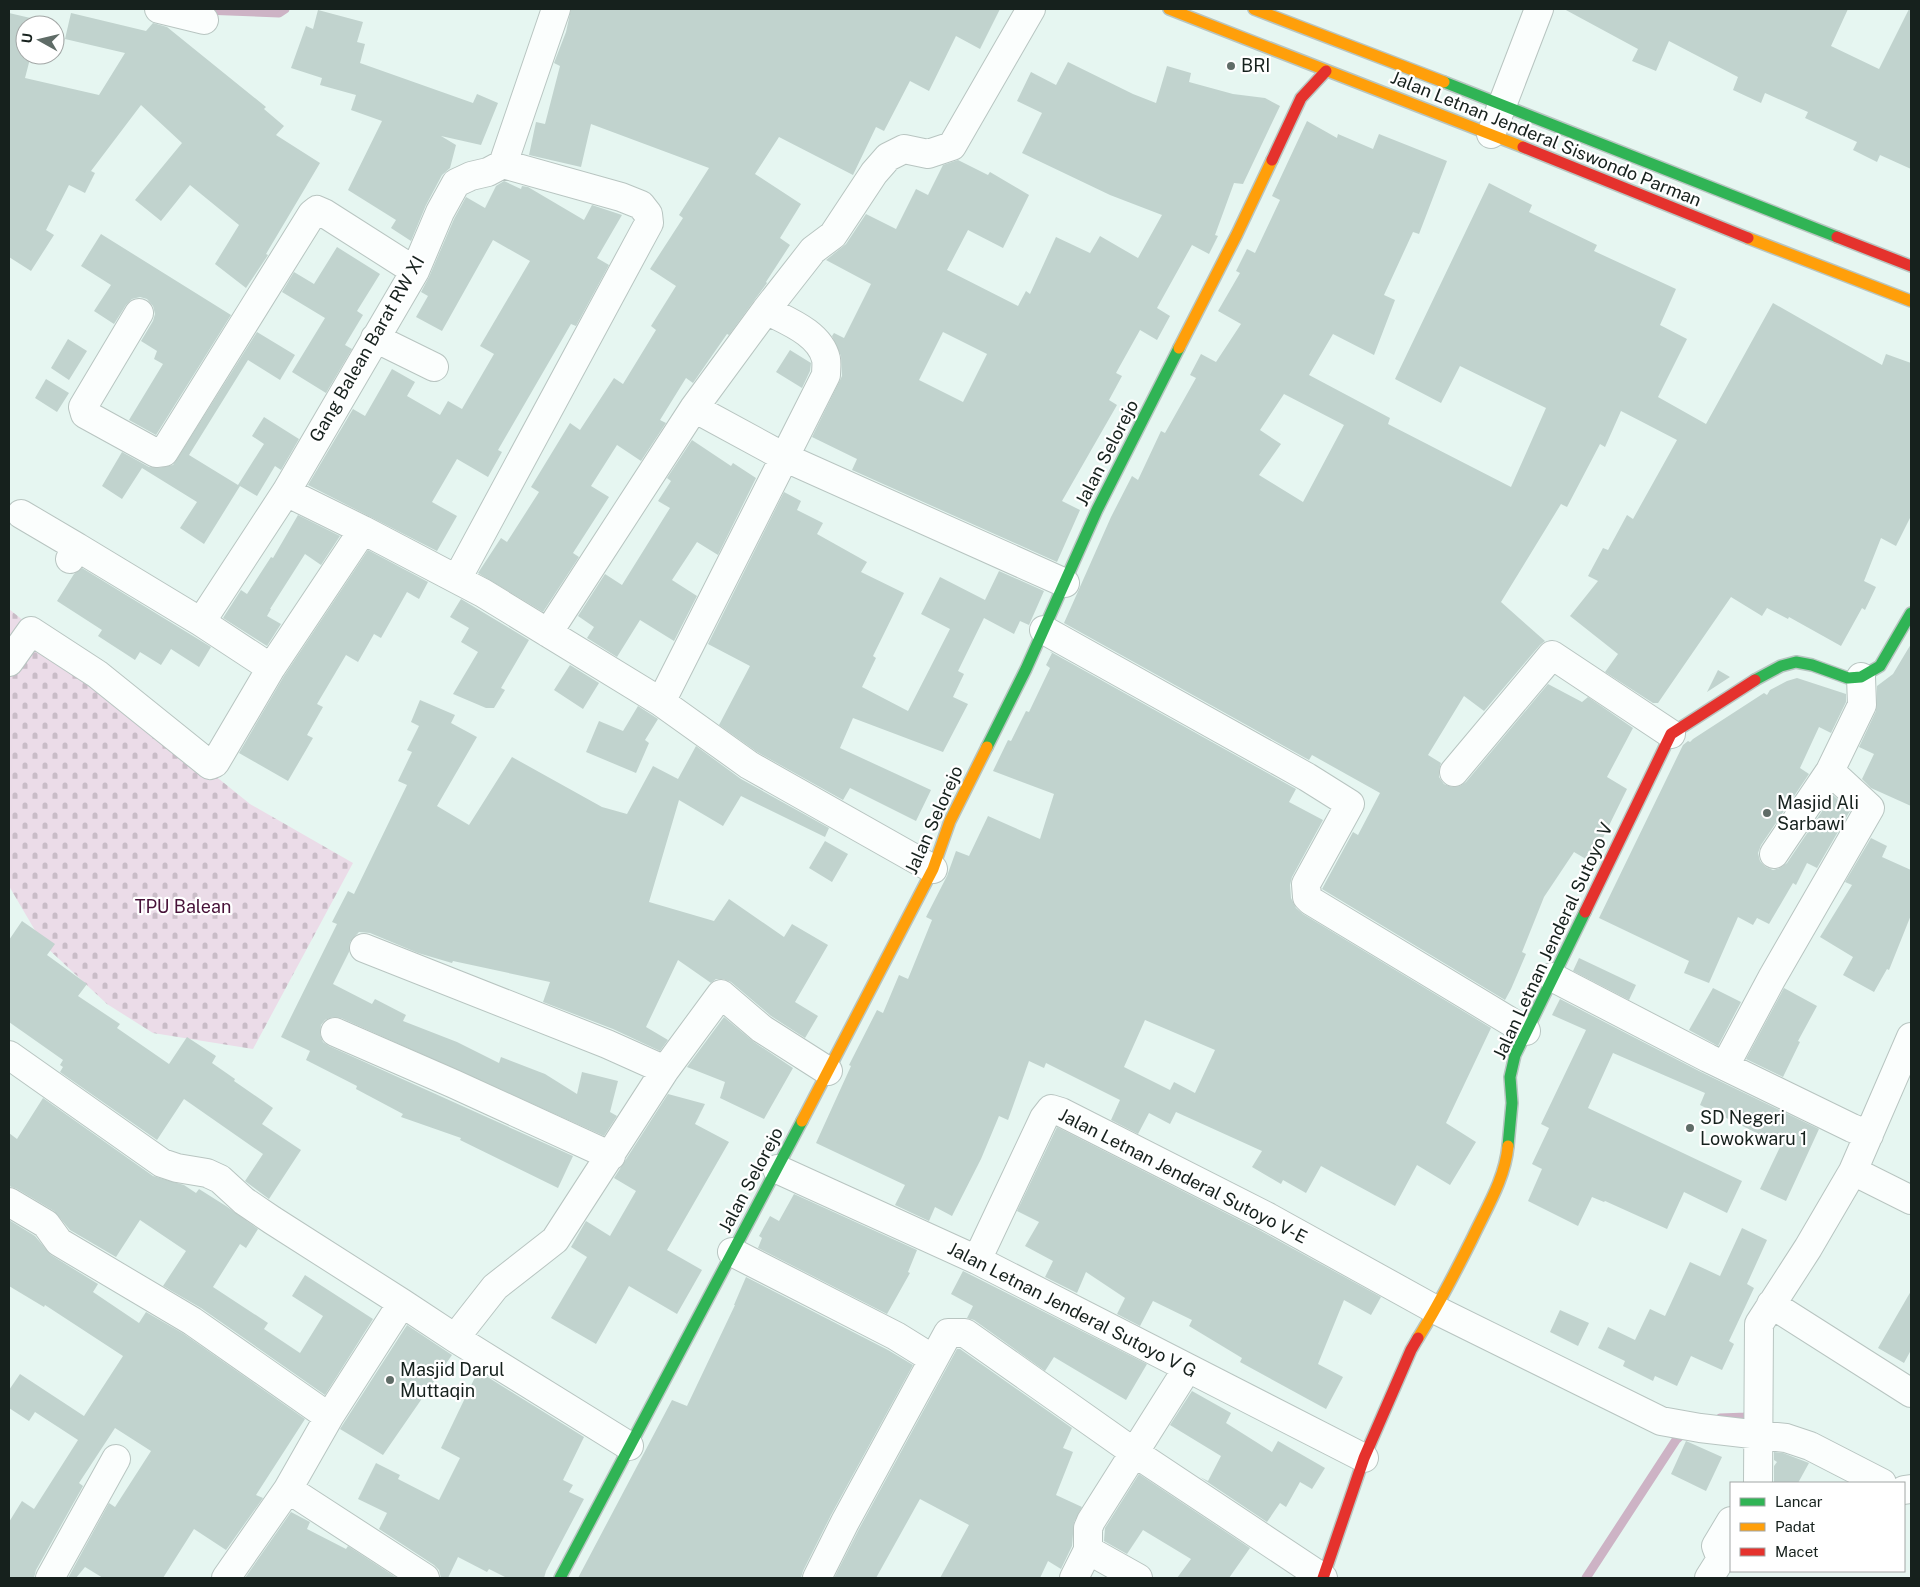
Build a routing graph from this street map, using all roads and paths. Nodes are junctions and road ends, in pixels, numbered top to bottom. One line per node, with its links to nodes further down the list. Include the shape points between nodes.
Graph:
1 (159, 9): 7 (street)
2 (556, 9): 12 (street)
3 (1031, 9): 17 (street, via 952,146 928,154 904,149 888,157 834,235 813,250)
4 (1169, 9): 8 (street, Jalan Letnan Jenderal Siswondo Parman)
5 (1254, 9): 9 (street, Jalan Letnan Jenderal Siswondo Parman)
6 (1539, 9): 9 (street)
7 (204, 20)
8 (1326, 71): 10 (street, Jalan Letnan Jenderal Siswondo Parman); 27 (street, Jalan Selorejo, via 1301,98 1237,234 1097,510)
9 (1503, 104): 10 (street); 11 (street, Jalan Letnan Jenderal Siswondo Parman)
10 (1492, 134): 13 (street, Jalan Letnan Jenderal Siswondo Parman)
11 (1626, 153): 13 (street); 14 (street, Jalan Letnan Jenderal Siswondo Parman)
12 (503, 164): 15 (street, Gang Balean Barat RW XI, via 456,183); 26 (street, via 621,197 641,205 648,214 649,222)
13 (1615, 175): 16 (street, Jalan Letnan Jenderal Siswondo Parman)
14 (1911, 266)
15 (415, 271): 18 (street, via 317,210 164,452 156,454 85,414 83,407); 19 (street, Gang Balean Barat RW XI)
16 (1911, 301)
17 (766, 310): 21 (street); 22 (street, via 806,332 815,340 826,360 826,375)
18 (138, 313)
19 (375, 338): 20 (street); 23 (street, Gang Balean Barat RW XI)
20 (434, 367)
21 (694, 408): 22 (street); 31 (street)
22 (786, 458): 27 (street); 35 (street)
23 (286, 492): 25 (street); 29 (street, Gang Balean Barat RW XI)
24 (21, 514): 29 (street, via 74,553)
25 (363, 530): 26 (street); 33 (street)
26 (456, 579): 31 (street)
27 (1065, 583): 30 (street, Jalan Selorejo)
28 (1911, 613): 34 (street, via 1880,666)
29 (201, 622): 33 (street)
30 (1044, 630): 40 (street, Jalan Selorejo, via 950,822); 43 (street, via 1350,804 1306,884 1310,901)
31 (548, 633): 35 (street)
32 (9, 662): 33 (street, via 30,631 97,674 210,764 220,756)
33 (271, 668)
34 (1861, 677): 36 (street, via 1848,678 1796,662 1781,666); 38 (street, via 1862,706)
35 (661, 702): 40 (street, via 749,766)
36 (1670, 734): 37 (street, via 1552,655); 42 (street, Jalan Letnan Jenderal Sutoyo V)
37 (1454, 772)
38 (1830, 772): 39 (street); 47 (street, via 1870,808)
39 (1774, 854)
40 (933, 869): 49 (street, Jalan Selorejo)
41 (364, 948): 48 (street)
42 (1552, 977): 43 (street, Jalan Letnan Jenderal Sutoyo V); 47 (street)
43 (1526, 1031): 60 (street, Jalan Letnan Jenderal Sutoyo V, via 1515,1055 1510,1077 1510,1132 1507,1158 1498,1186)
44 (335, 1032): 51 (street)
45 (1911, 1037): 50 (street)
46 (9, 1055): 58 (street, via 162,1164 207,1173 220,1179 244,1201)
47 (1725, 1066): 50 (street)
48 (665, 1070): 49 (street, via 720,994 762,1028); 51 (street)
49 (828, 1071): 52 (street, Jalan Selorejo)
50 (1861, 1132): 53 (street)
51 (611, 1156): 61 (street, via 555,1240 495,1288)
52 (777, 1169): 56 (street, Jalan Selorejo); 57 (street, Jalan Letnan Jenderal Sutoyo V G)
53 (1853, 1171): 54 (street); 59 (street)
54 (1911, 1200)
55 (9, 1202): 65 (street, via 46,1224 59,1242 192,1321)
56 (732, 1252): 62 (street, via 896,1336); 67 (street, Jalan Selorejo)
57 (977, 1260): 60 (street, Jalan Letnan Jenderal Sutoyo V-E, via 1051,1109 1268,1217); 63 (street, Jalan Letnan Jenderal Sutoyo V G)
58 (402, 1303): 61 (street); 65 (street)
59 (1771, 1304): 64 (street); 66 (street, via 1759,1324)
60 (1436, 1310): 66 (street, via 1661,1421); 69 (street, Jalan Letnan Jenderal Sutoyo V, via 1411,1350)
61 (455, 1338): 67 (street)
62 (933, 1359): 68 (street, via 948,1333 965,1333); 80 (street)
63 (1187, 1369): 68 (street); 69 (street, Jalan Letnan Jenderal Sutoyo V G)
64 (1911, 1393)
65 (329, 1416): 73 (street)
66 (1758, 1436): 71 (street); 72 (street, via 1786,1438 1810,1446)
67 (629, 1446): 79 (street, Jalan Selorejo)
68 (1135, 1453): 75 (street, via 1091,1521); 83 (street)
69 (1364, 1458): 83 (street, Jalan Letnan Jenderal Sutoyo V)
70 (116, 1459): 76 (street)
71 (1758, 1482)
72 (1880, 1482)
73 (288, 1489): 77 (street); 78 (street)
74 (1730, 1523): 84 (street, via 1716,1546 1721,1558)
75 (1088, 1550): 81 (street); 82 (street)
76 (50, 1578)
77 (226, 1578)
78 (425, 1578)
79 (560, 1578)
80 (817, 1578)
81 (1074, 1578)
82 (1138, 1578)
83 (1323, 1578)
84 (1709, 1578)

